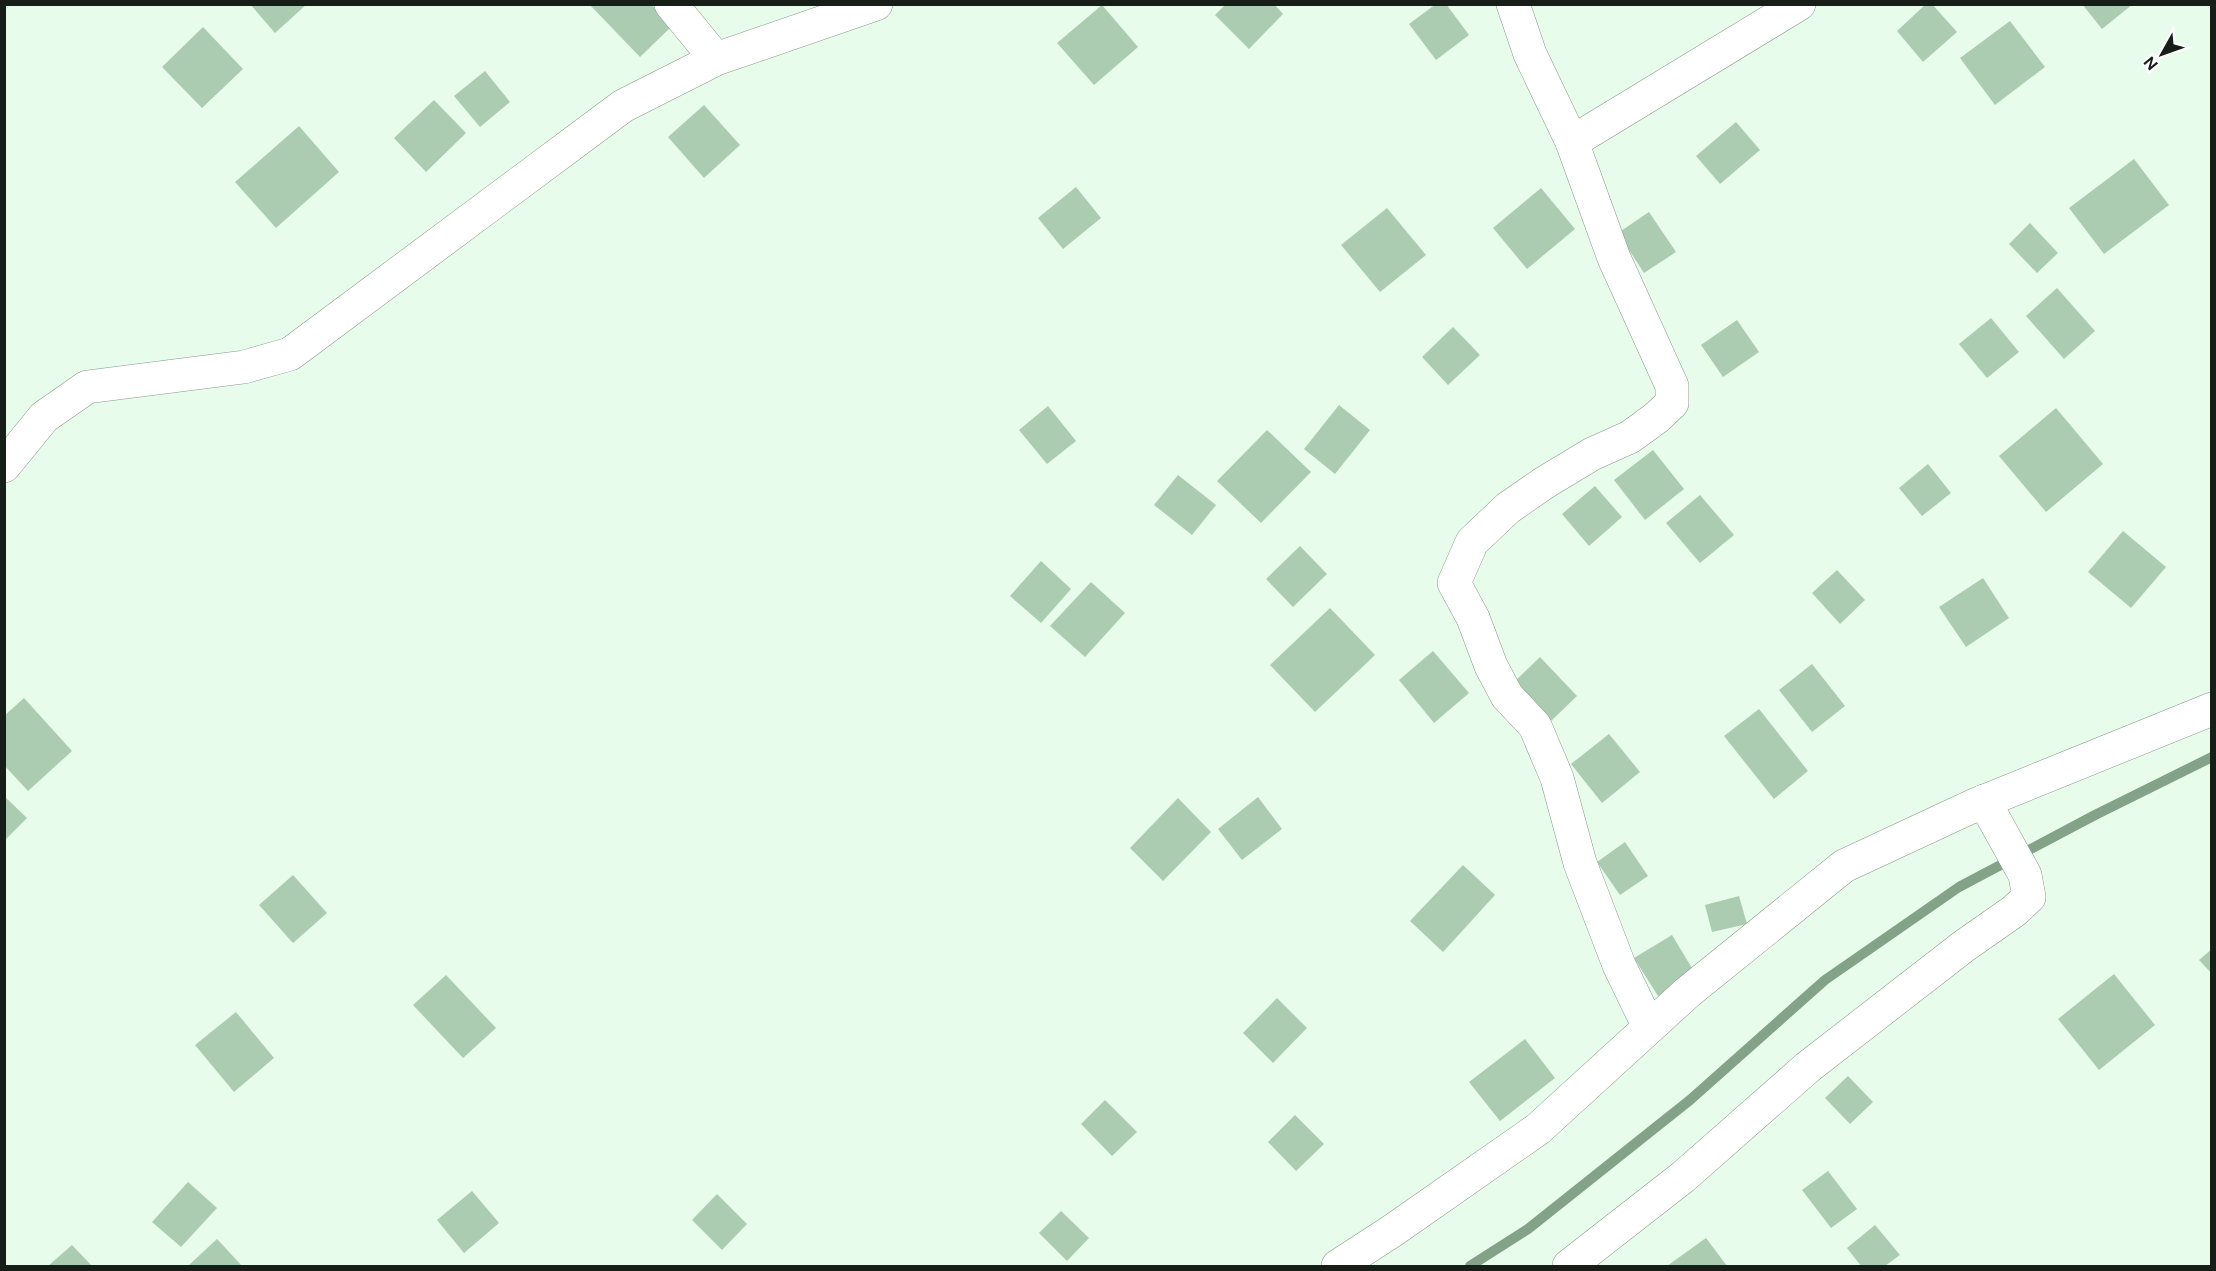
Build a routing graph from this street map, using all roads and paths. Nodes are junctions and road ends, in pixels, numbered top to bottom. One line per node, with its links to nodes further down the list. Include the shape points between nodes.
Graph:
1 (671, 4): 5 (street)
2 (876, 4): 5 (street)
3 (1513, 4): 6 (street, via 1530,54)
4 (1798, 4): 6 (street)
5 (716, 59): 7 (street, via 623,106 290,354 244,367 87,387 44,417)
6 (1572, 142): 10 (street, via 1614,258 1672,387 1672,403 1630,437 1593,454 1508,508 1472,542 1454,583 1507,696 1535,726 1557,778 1580,863 1619,965)
7 (4, 465)
8 (2211, 709): 9 (street)
9 (1990, 811): 10 (street, via 1844,866); 12 (street, via 2025,875 2029,897 1808,1067 1683,1178)
10 (1649, 1027): 11 (street, via 1538,1129)
11 (1338, 1266)
12 (1569, 1266)

